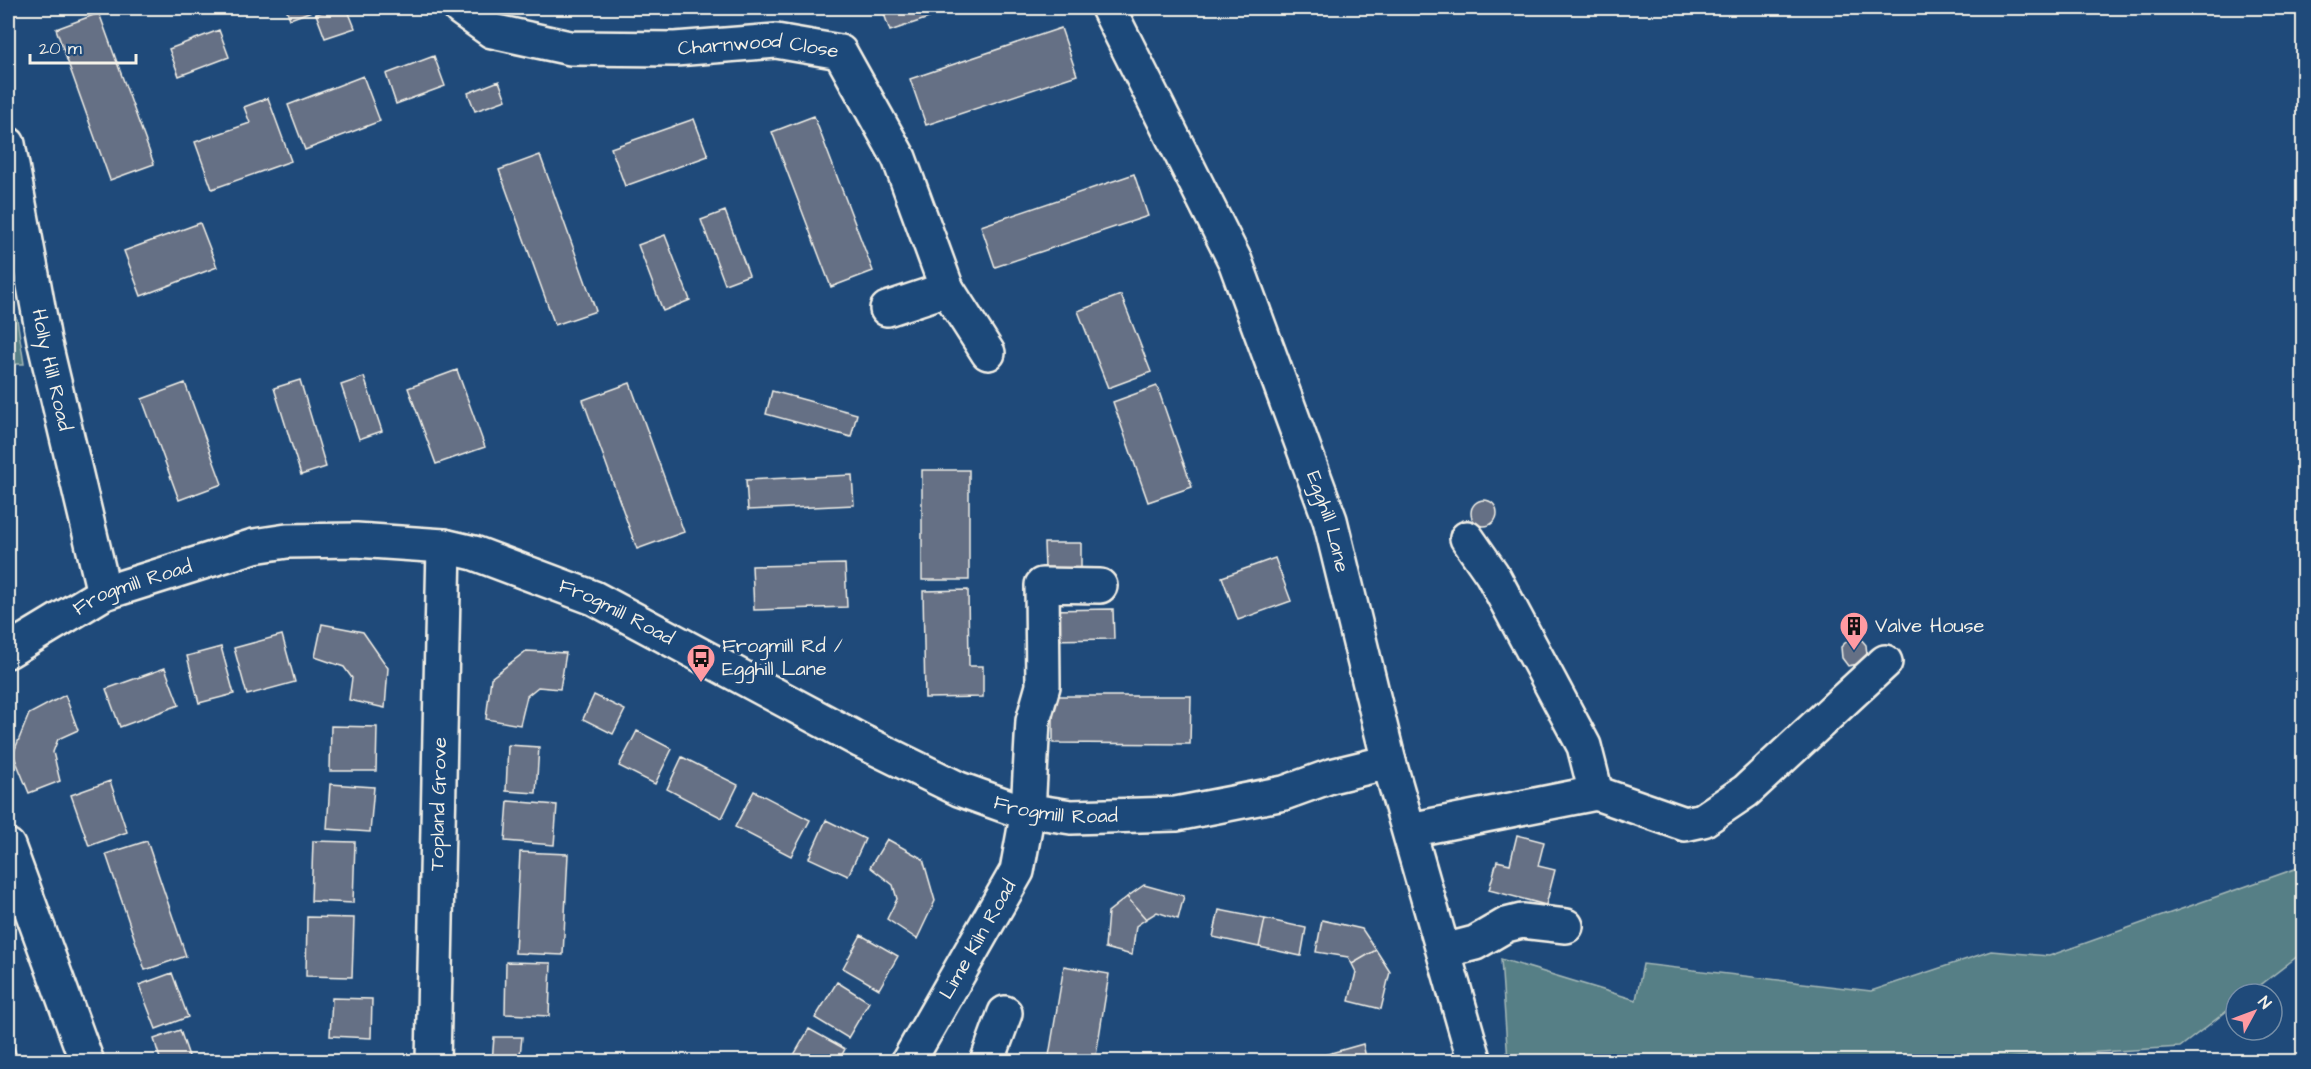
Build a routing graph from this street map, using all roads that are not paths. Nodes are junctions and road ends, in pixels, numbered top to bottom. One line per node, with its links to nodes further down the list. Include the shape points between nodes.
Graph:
1 (460, 8): 5 (street, Charnwood Close, via 492,31 570,48 675,49 776,41 840,52 899,158)
2 (1108, 8): 14 (street, Egghill Lane, via 1235,261 1330,520)
3 (8, 144): 4 (street, Holly Hill Road)
4 (14, 219): 11 (street, Holly Hill Road)
5 (947, 289): 6 (street); 7 (street, Charnwood Close)
6 (887, 309)
7 (988, 353)
8 (1467, 538): 15 (street, via 1492,574 1584,746)
9 (444, 546): 11 (street, Frogmill Road, via 357,540 287,541 254,546); 16 (street, Frogmill Road, via 594,598 958,789); 23 (street, Topland Grove)
10 (1100, 586): 16 (street, Lime Kiln Road, via 1042,585 1043,686 1033,721)
11 (104, 593): 12 (street, Frogmill Road)
12 (8, 651)
13 (1885, 662): 15 (street, via 1746,791 1703,820 1685,824)
14 (1389, 762): 16 (street, Frogmill Road, via 1330,776 1284,793 1176,814 1071,816); 17 (street, Egghill Lane)
15 (1596, 793): 17 (street)
16 (1028, 811): 24 (street, Lime Kiln Road, via 1017,871)
17 (1410, 830): 20 (street, Egghill Lane)
18 (8, 846): 22 (street)
19 (1566, 926): 20 (street, via 1522,921 1506,925 1475,943)
20 (1444, 951): 26 (street, Egghill Lane)
21 (1005, 1013): 25 (street)
22 (87, 1062)
23 (433, 1062)
24 (908, 1062)
25 (987, 1062)
26 (1475, 1062)

